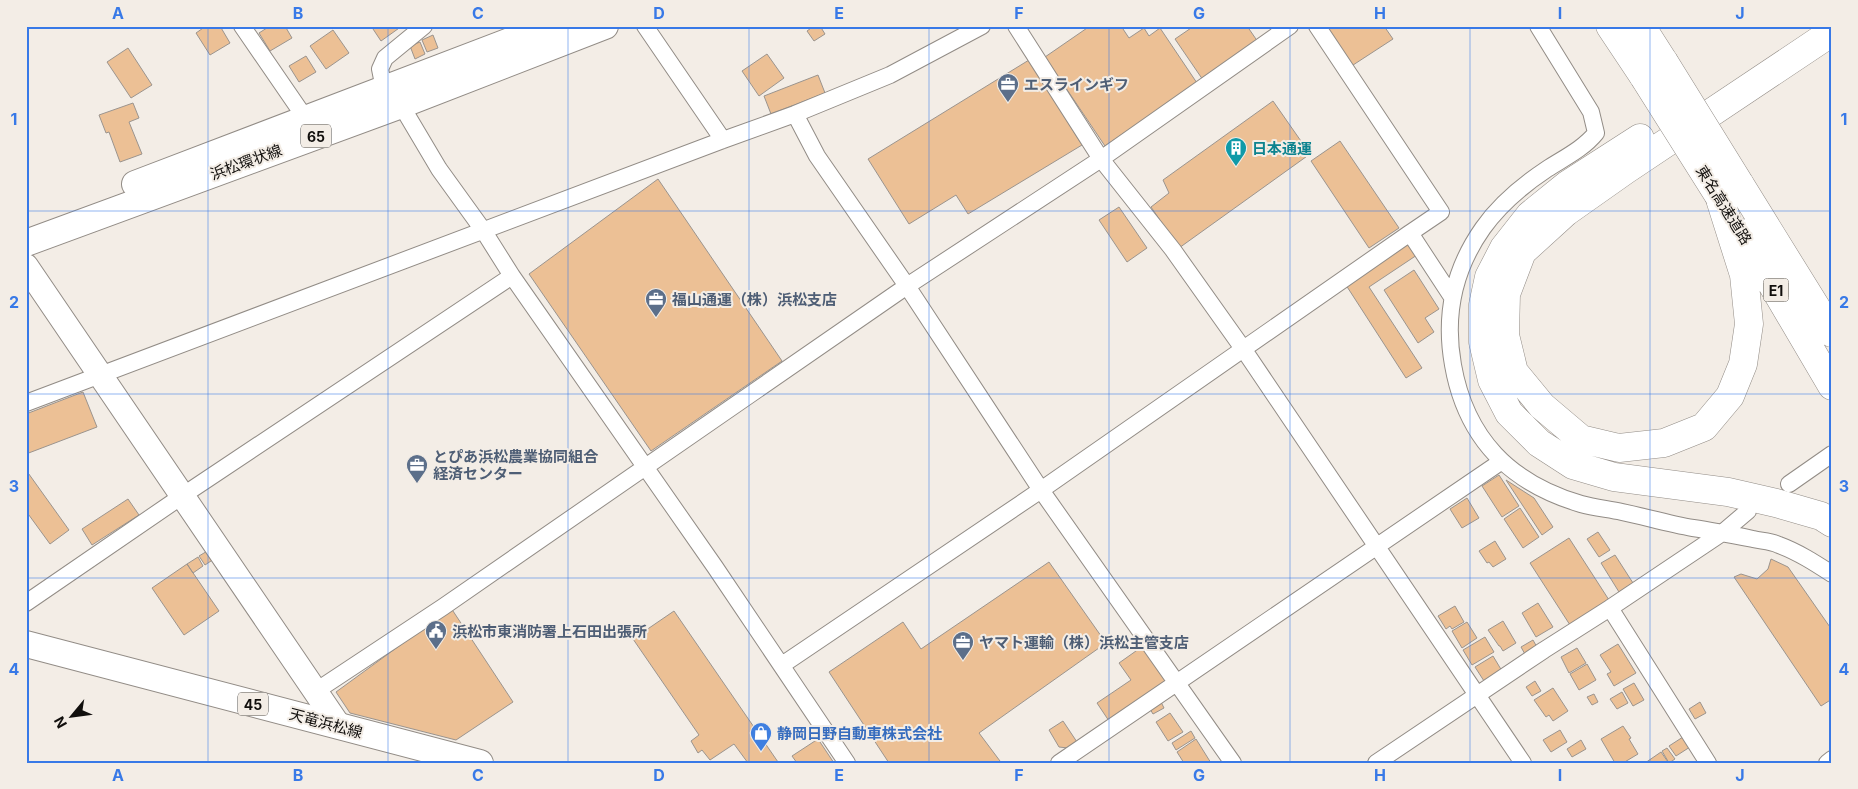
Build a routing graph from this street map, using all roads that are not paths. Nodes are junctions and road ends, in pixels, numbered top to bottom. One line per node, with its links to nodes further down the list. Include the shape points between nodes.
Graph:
1 (242, 26): 18 (street)
2 (424, 26): 16 (street, via 385,58 380,69)
3 (549, 26): 16 (main road, 浜松環状線 / 65)
4 (605, 26): 16 (main road, 浜松環状線 / 65)
5 (645, 26): 19 (street)
6 (982, 26): 17 (street, via 890,75)
7 (1290, 26): 20 (street)
8 (1317, 26): 24 (street, via 1442,212)
9 (1538, 26): 29 (street, via 1591,112 1596,134 1528,183 1485,226 1466,257)
10 (1610, 26): 15 (highway, 東名高速道路 / E1)
11 (1641, 26): 15 (highway, 東名高速道路 / E1)
12 (1810, 26): 42 (highway, via 1568,185 1530,215 1504,248 1489,278 1483,304 1483,342 1492,380 1509,413 1539,443 1573,465 1614,477 1728,492 1821,516)
13 (1023, 28): 20 (street)
14 (1832, 32): 21 (highway, via 1566,212 1522,252 1506,294 1505,335 1514,372 1542,406 1582,439 1620,448 1664,443 1704,427 1730,396 1742,364 1749,324)
15 (1654, 70): 21 (highway, 東名高速道路 / E1, bridge)
16 (392, 97): 18 (main road, 浜松環状線 / 65); 23 (street); 25 (main road, 浜松環状線 / 65)
17 (795, 114): 19 (street); 28 (street, via 817,156)
18 (306, 119): 22 (main road, 浜松環状線 / 65)
19 (723, 140): 23 (street)
20 (1101, 159): 28 (street); 31 (street, via 1173,250)
21 (1729, 189): 30 (highway, 東名高速道路 / E1); 33 (highway, 東名高速道路 / E1, via 1787,308)
22 (26, 224)
23 (483, 230): 27 (street); 32 (street)
24 (1410, 233): 29 (street); 31 (street)
25 (26, 243)
26 (26, 266): 32 (street)
27 (512, 276): 37 (street); 40 (street)
28 (906, 286): 37 (street); 39 (street)
29 (1452, 297): 36 (street, via 1451,355 1460,395 1476,430)
30 (1832, 333)
31 (1244, 350): 39 (street); 44 (street)
32 (100, 374): 34 (street); 40 (street)
33 (1832, 386)
34 (26, 403)
35 (1832, 454): 38 (street)
36 (1502, 462): 43 (street, via 1534,486 1583,504); 44 (street)
37 (645, 466): 49 (street); 51 (street)
38 (1789, 484)
39 (1041, 490): 49 (street); 50 (street)
40 (182, 496): 46 (street); 51 (street)
41 (1748, 511): 43 (street)
42 (1832, 523)
43 (1722, 533): 45 (street, via 1777,544); 47 (street)
44 (1378, 547): 50 (street); 52 (street)
45 (1832, 574)
46 (26, 602)
47 (1610, 608): 52 (street); 61 (street)
48 (26, 644): 53 (main road, 天竜浜松線 / 45)
49 (782, 666): 56 (street)
50 (1176, 682): 57 (street); 58 (street)
51 (316, 691): 53 (street)
52 (1478, 694): 59 (street); 60 (street)
53 (339, 726): 55 (main road, 天竜浜松線 / 45)
54 (1832, 759): 62 (street)
55 (480, 763)
56 (847, 763)
57 (1059, 763)
58 (1233, 763)
59 (1376, 763)
60 (1523, 763)
61 (1708, 763)
62 (1827, 763)

